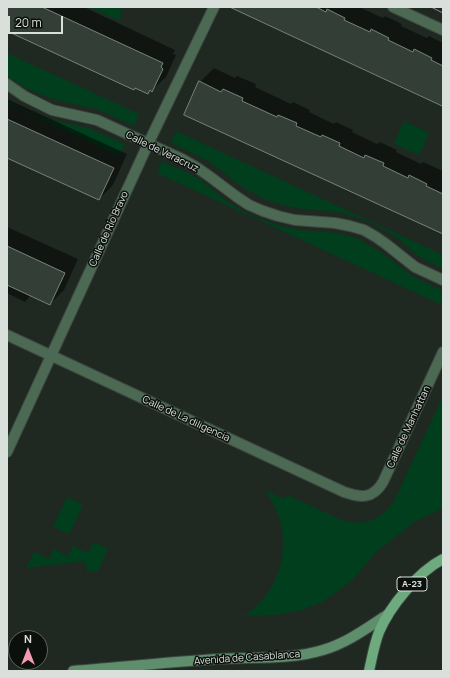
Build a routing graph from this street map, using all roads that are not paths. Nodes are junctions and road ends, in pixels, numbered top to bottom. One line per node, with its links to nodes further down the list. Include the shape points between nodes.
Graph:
1 (214, 7): 5 (street, Calle de Río Bravo)
2 (393, 7): 3 (street)
3 (443, 30)
4 (7, 84): 5 (street, Calle de Veracruz, via 52,110 97,120)
5 (148, 144): 6 (street, Calle de Veracruz, via 196,167 249,205 295,220 335,223 364,230 415,267); 9 (street, Calle de Río Bravo)
6 (443, 280)
7 (7, 335): 9 (street, Calle de La diligencia)
8 (443, 352): 11 (street, Calle de Manhattan, via 383,482 372,494)
9 (52, 355): 10 (street, Calle de Río Bravo); 11 (street, Calle de La diligencia, via 344,492 358,496)
10 (7, 452)
11 (367, 495)
12 (443, 559): 13 (main road, A-23, via 419,577)
13 (387, 615): 14 (main road, Avenida de Casablanca, via 337,644 306,654); 15 (main road, A-23, via 372,653)
14 (73, 671)
15 (369, 671)

